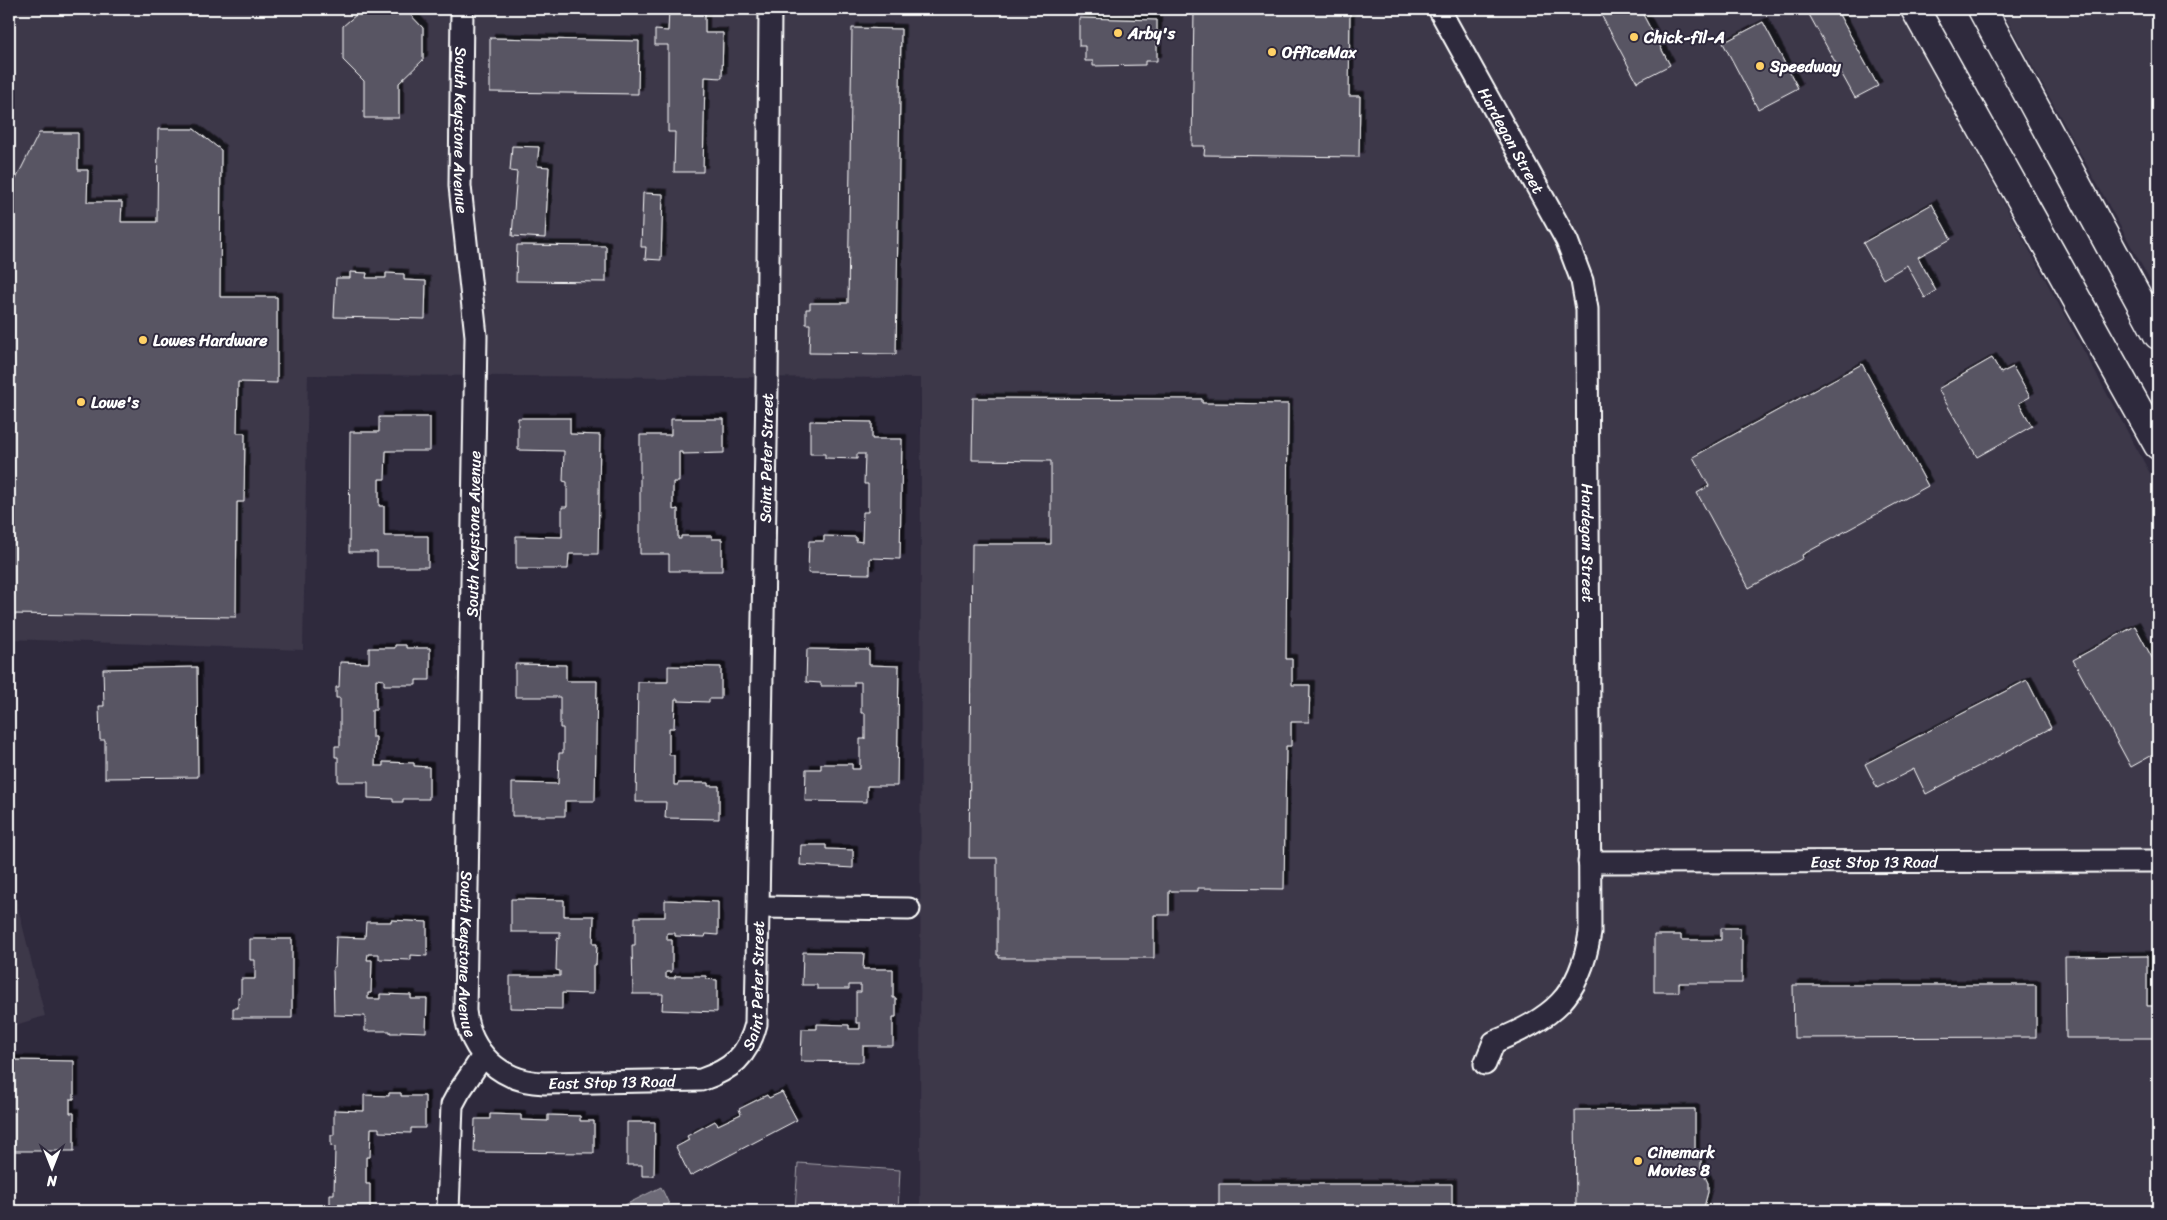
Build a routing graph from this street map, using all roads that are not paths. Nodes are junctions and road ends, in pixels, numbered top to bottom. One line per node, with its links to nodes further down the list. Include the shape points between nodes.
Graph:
1 (462, 9): 12 (street, South Keystone Avenue, via 460,186 476,336 465,1010 470,1034)
2 (770, 9): 10 (street, Saint Peter Street)
3 (1439, 9): 9 (street, Hardegan Street, via 1567,241 1584,292 1587,321)
4 (1915, 9): 7 (main road)
5 (1982, 9): 6 (main road)
6 (2158, 335)
7 (2158, 445)
8 (2158, 861): 9 (street, East Stop 13 Road)
9 (1589, 862): 14 (street, Hardegan Street, via 1590,933 1580,973 1566,997 1549,1014 1526,1029 1494,1042)
10 (759, 907): 11 (street, Saint Peter Street); 13 (street, Saint Peter Street, via 756,1024 750,1044)
11 (910, 909)
12 (485, 1058): 13 (street, East Stop 13 Road, via 507,1075 544,1083 701,1080 716,1076); 15 (street, South Keystone Avenue, via 458,1092 452,1106)
13 (737, 1060)
14 (1485, 1064)
15 (448, 1211)

